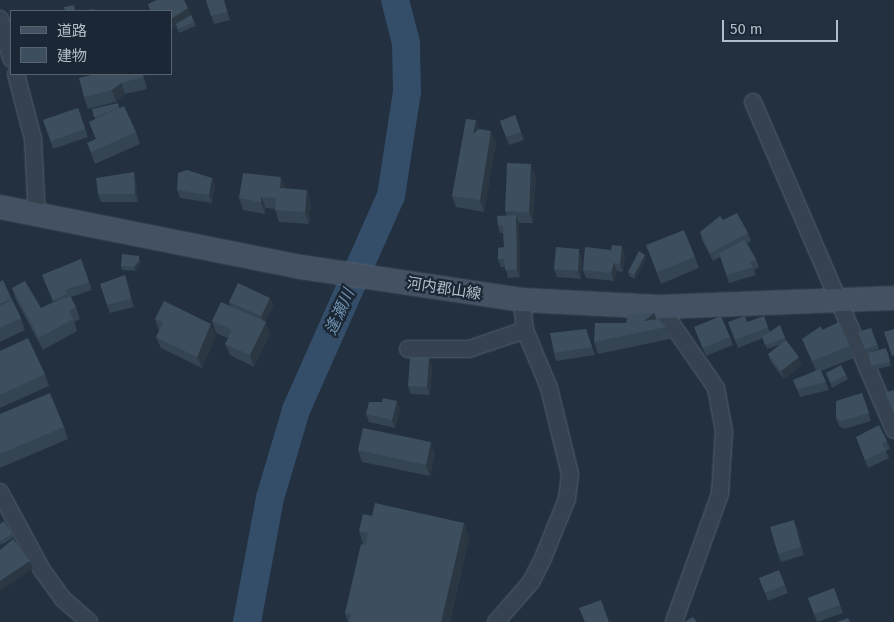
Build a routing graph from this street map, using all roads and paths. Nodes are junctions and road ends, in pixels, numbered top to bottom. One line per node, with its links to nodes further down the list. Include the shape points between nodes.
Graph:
1 (0, 19): 2 (street)
2 (10, 54)
3 (16, 75): 6 (street, via 34,139)
4 (753, 102): 8 (street)
5 (0, 207): 6 (main road, 河内郡山線)
6 (37, 217): 9 (main road, 河内郡山線, via 300,267)
7 (894, 298): 8 (main road, 河内郡山線)
8 (837, 299): 10 (main road, 河内郡山線); 13 (street)
9 (522, 300): 10 (main road, 河内郡山線); 11 (street)
10 (660, 307): 18 (street, via 712,379 724,431 720,494)
11 (525, 330): 12 (street, via 469,349); 17 (street, via 560,426 569,488 558,525 531,582)
12 (408, 349)
13 (894, 430)
14 (0, 492): 15 (street)
15 (6, 519): 16 (street, via 55,588)
16 (89, 622)
17 (496, 622)
18 (674, 622)

